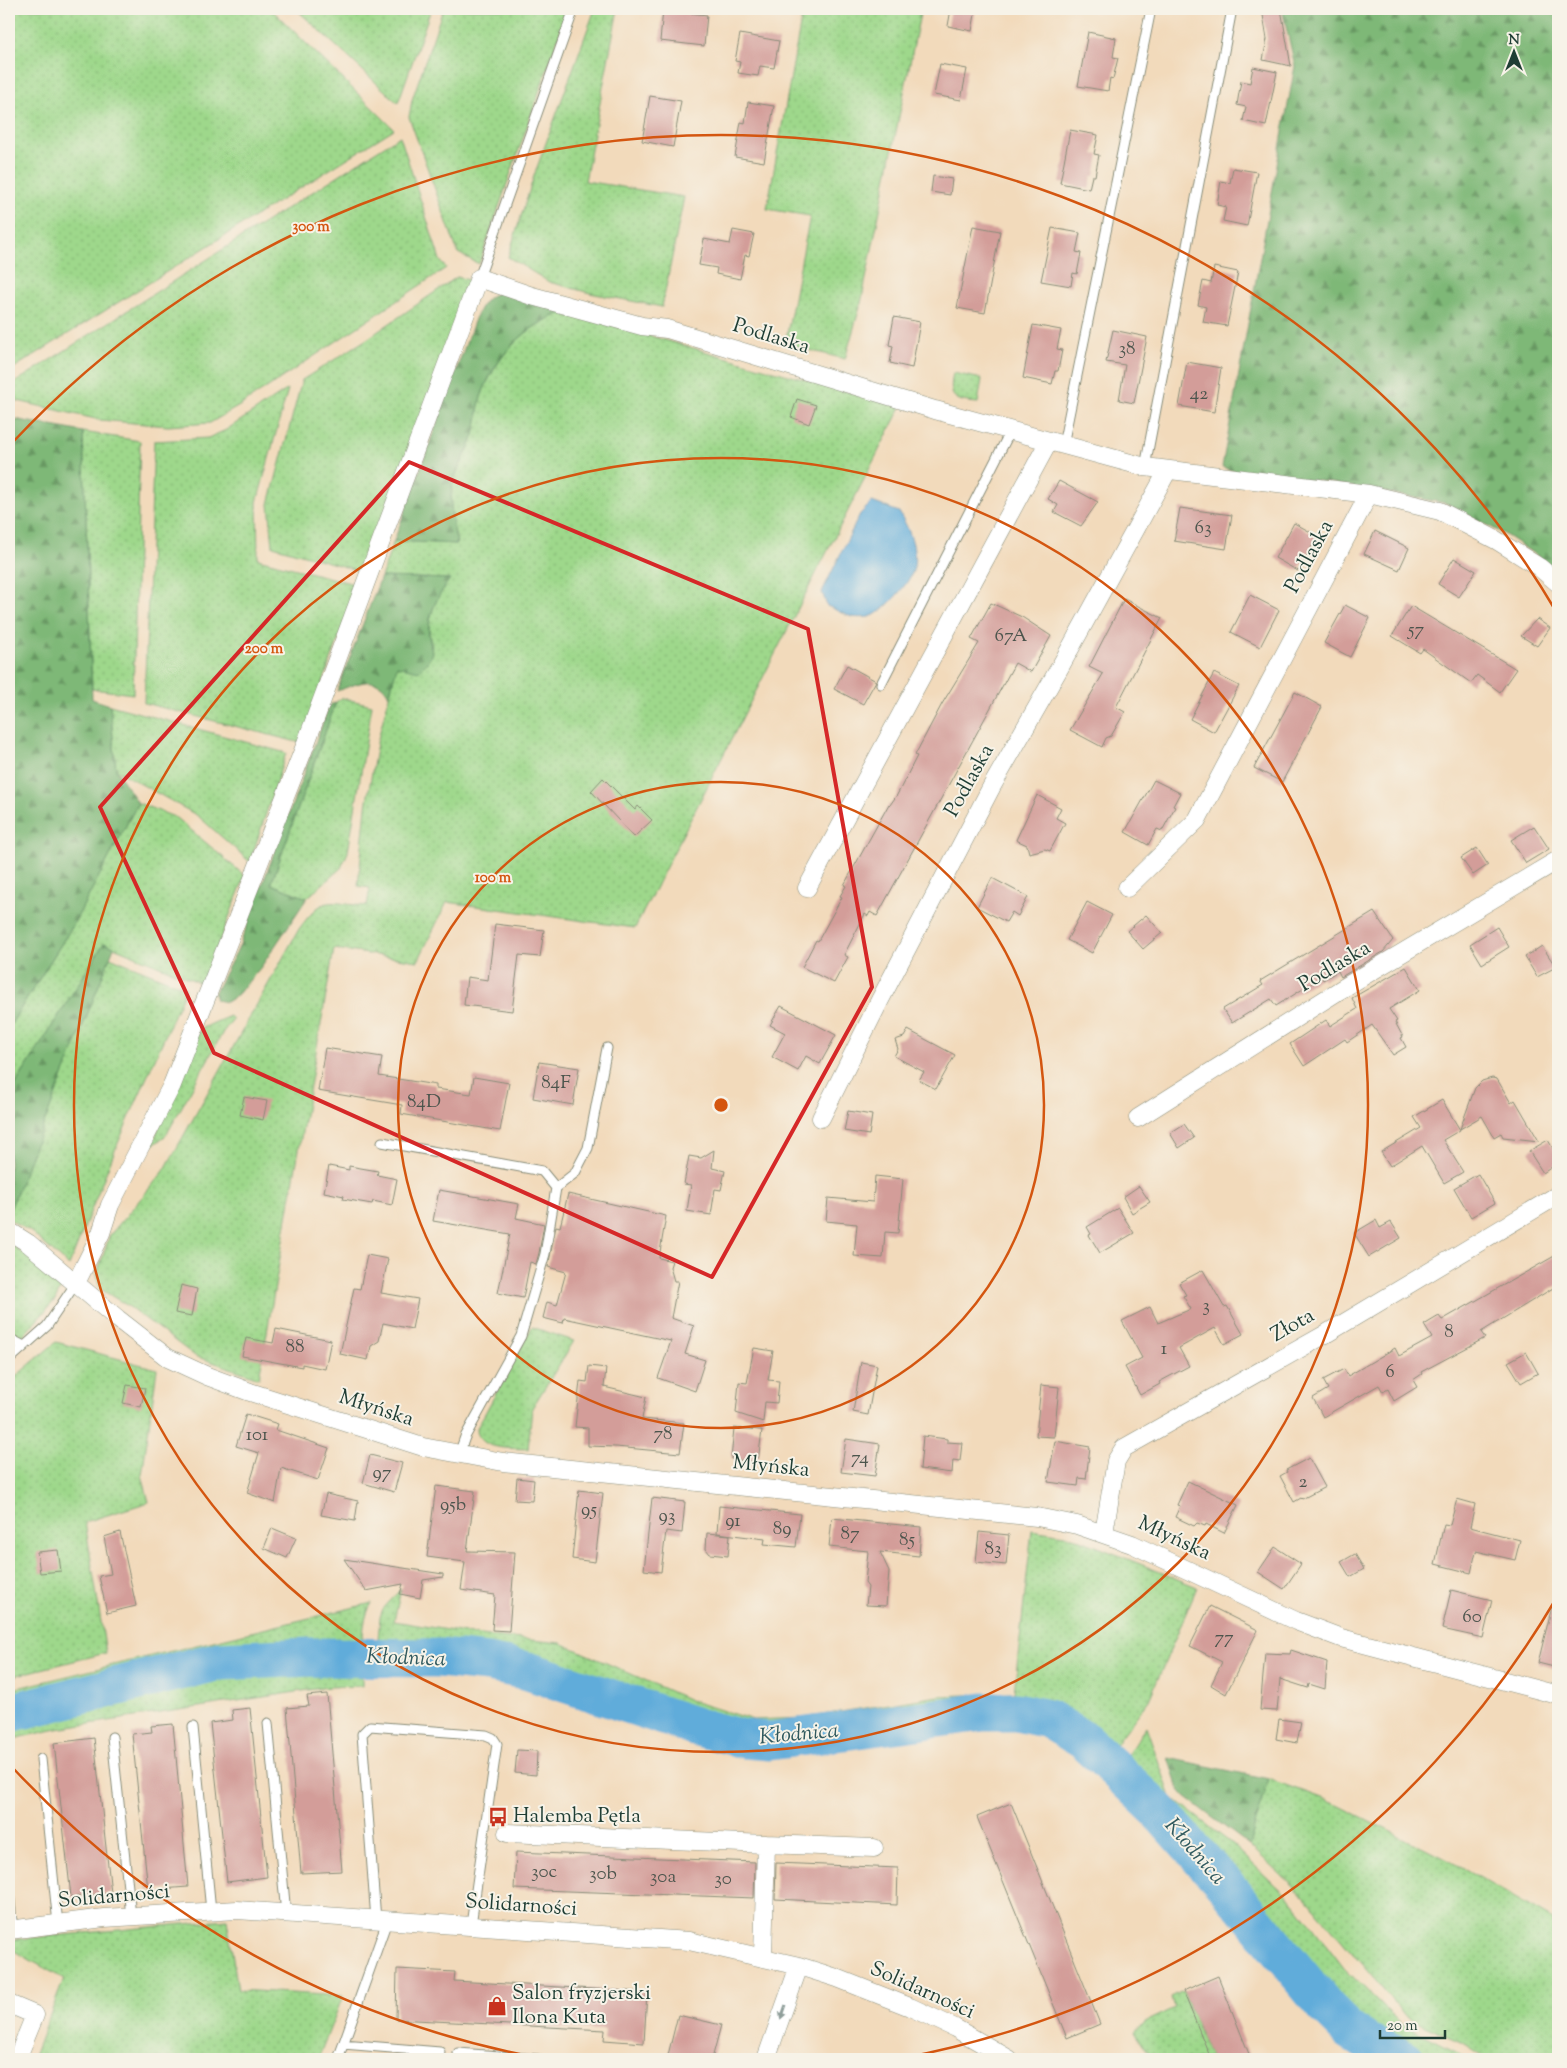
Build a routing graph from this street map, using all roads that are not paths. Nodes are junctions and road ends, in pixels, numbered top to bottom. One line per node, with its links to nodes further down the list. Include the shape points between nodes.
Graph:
1 (574, 9): 4 (lane)
2 (1150, 9): 6 (lane)
3 (1232, 9): 7 (lane)
4 (479, 278): 5 (street, Podlaska, via 532,296 642,326 667,329); 22 (street, via 303,751 172,1085 110,1205 101,1233)
5 (1011, 430): 6 (street, Podlaska); 11 (lane)
6 (1056, 443): 7 (street, Podlaska); 13 (street)
7 (1145, 467): 8 (street, Podlaska)
8 (1168, 470): 9 (street, Podlaska); 16 (street, Podlaska, via 992,786)
9 (1369, 494): 10 (street, Podlaska, via 1440,511 1496,540); 14 (street, Podlaska, via 1197,820)
10 (1558, 583)
11 (881, 684)
12 (1558, 860): 17 (street, Podlaska, via 1340,990)
13 (807, 888)
14 (1127, 888)
15 (607, 1048): 19 (lane, via 588,1148 575,1173)
16 (821, 1118)
17 (1138, 1118)
18 (382, 1142): 19 (lane, via 542,1171)
19 (556, 1188): 26 (lane, via 545,1254 521,1336 465,1437)
20 (1558, 1194): 27 (street, Złota, via 1324,1335 1124,1448 1116,1461)
21 (9, 1231): 22 (street, Młyńska)
22 (76, 1282): 24 (lane, via 47,1326); 26 (street, Młyńska, via 151,1346 168,1358 207,1376 423,1447)
23 (9, 1338): 24 (lane)
24 (24, 1346): 25 (lane)
25 (9, 1360)
26 (459, 1454): 27 (street, Młyńska, via 503,1462 1037,1517)
27 (1104, 1533): 28 (street, Młyńska, via 1296,1621 1341,1638)
28 (1558, 1695)
29 (268, 1723): 38 (lane)
30 (193, 1727): 37 (lane)
31 (112, 1736): 39 (lane)
32 (42, 1759): 41 (lane)
33 (506, 1833): 34 (street)
34 (766, 1844): 35 (street); 44 (street)
35 (874, 1848)
36 (9, 1892): 43 (lane)
37 (211, 1911): 38 (street, Solidarności); 39 (street, Solidarności)
38 (286, 1914): 40 (street, Solidarności)
39 (131, 1916): 41 (street, Solidarności)
40 (381, 1921): 42 (street, Solidarności); 42 (lane, via 362,1734 370,1726 486,1736 497,1744); 47 (lane)
41 (58, 1924): 43 (street, Solidarności)
42 (471, 1925): 44 (street, Solidarności, via 689,1940)
43 (11, 1930)
44 (763, 1957): 45 (street, Solidarności)
45 (799, 1966): 53 (street, one-way to 53); 54 (street, Solidarności, via 910,2007)
46 (9, 2004): 49 (street, via 35,2015)
47 (343, 2044): 50 (lane); 51 (lane, via 440,2052)
48 (458, 2053): 52 (lane)
49 (17, 2059)
50 (338, 2059)
51 (439, 2059)
52 (538, 2059)
53 (766, 2059)
54 (1009, 2059)

